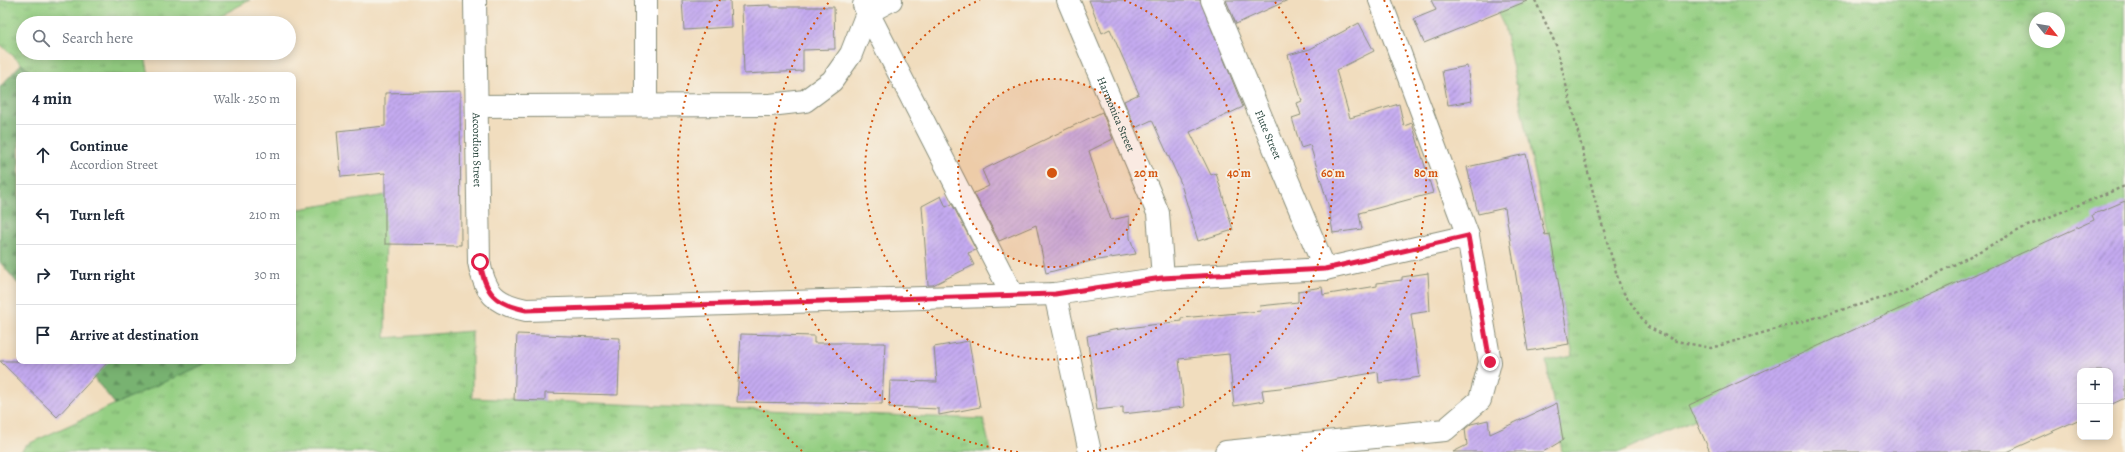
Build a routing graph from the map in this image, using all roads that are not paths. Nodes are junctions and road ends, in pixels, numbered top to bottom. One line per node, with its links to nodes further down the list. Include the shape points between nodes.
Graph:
1 (475, 0): 9 (street, Accordion Street)
2 (646, 0): 8 (street)
3 (891, 0): 7 (street)
4 (1068, 0): 12 (street, Harmonica Street, via 1158,212)
5 (1212, 0): 11 (street, Flute Street)
6 (1380, 0): 10 (street)
7 (865, 7): 8 (street, via 851,54 832,81 805,101 770,105); 14 (street)
8 (646, 105): 9 (street)
9 (478, 106): 14 (street, Accordion Street, via 482,280 492,296 508,307 526,310)
10 (1468, 236): 11 (street); 16 (street, via 1490,362 1480,400 1445,430)
11 (1325, 269): 12 (street)
12 (1162, 278): 13 (street)
13 (1055, 294): 14 (street); 15 (street)
14 (1013, 296)
15 (1090, 452)
16 (1226, 452)

